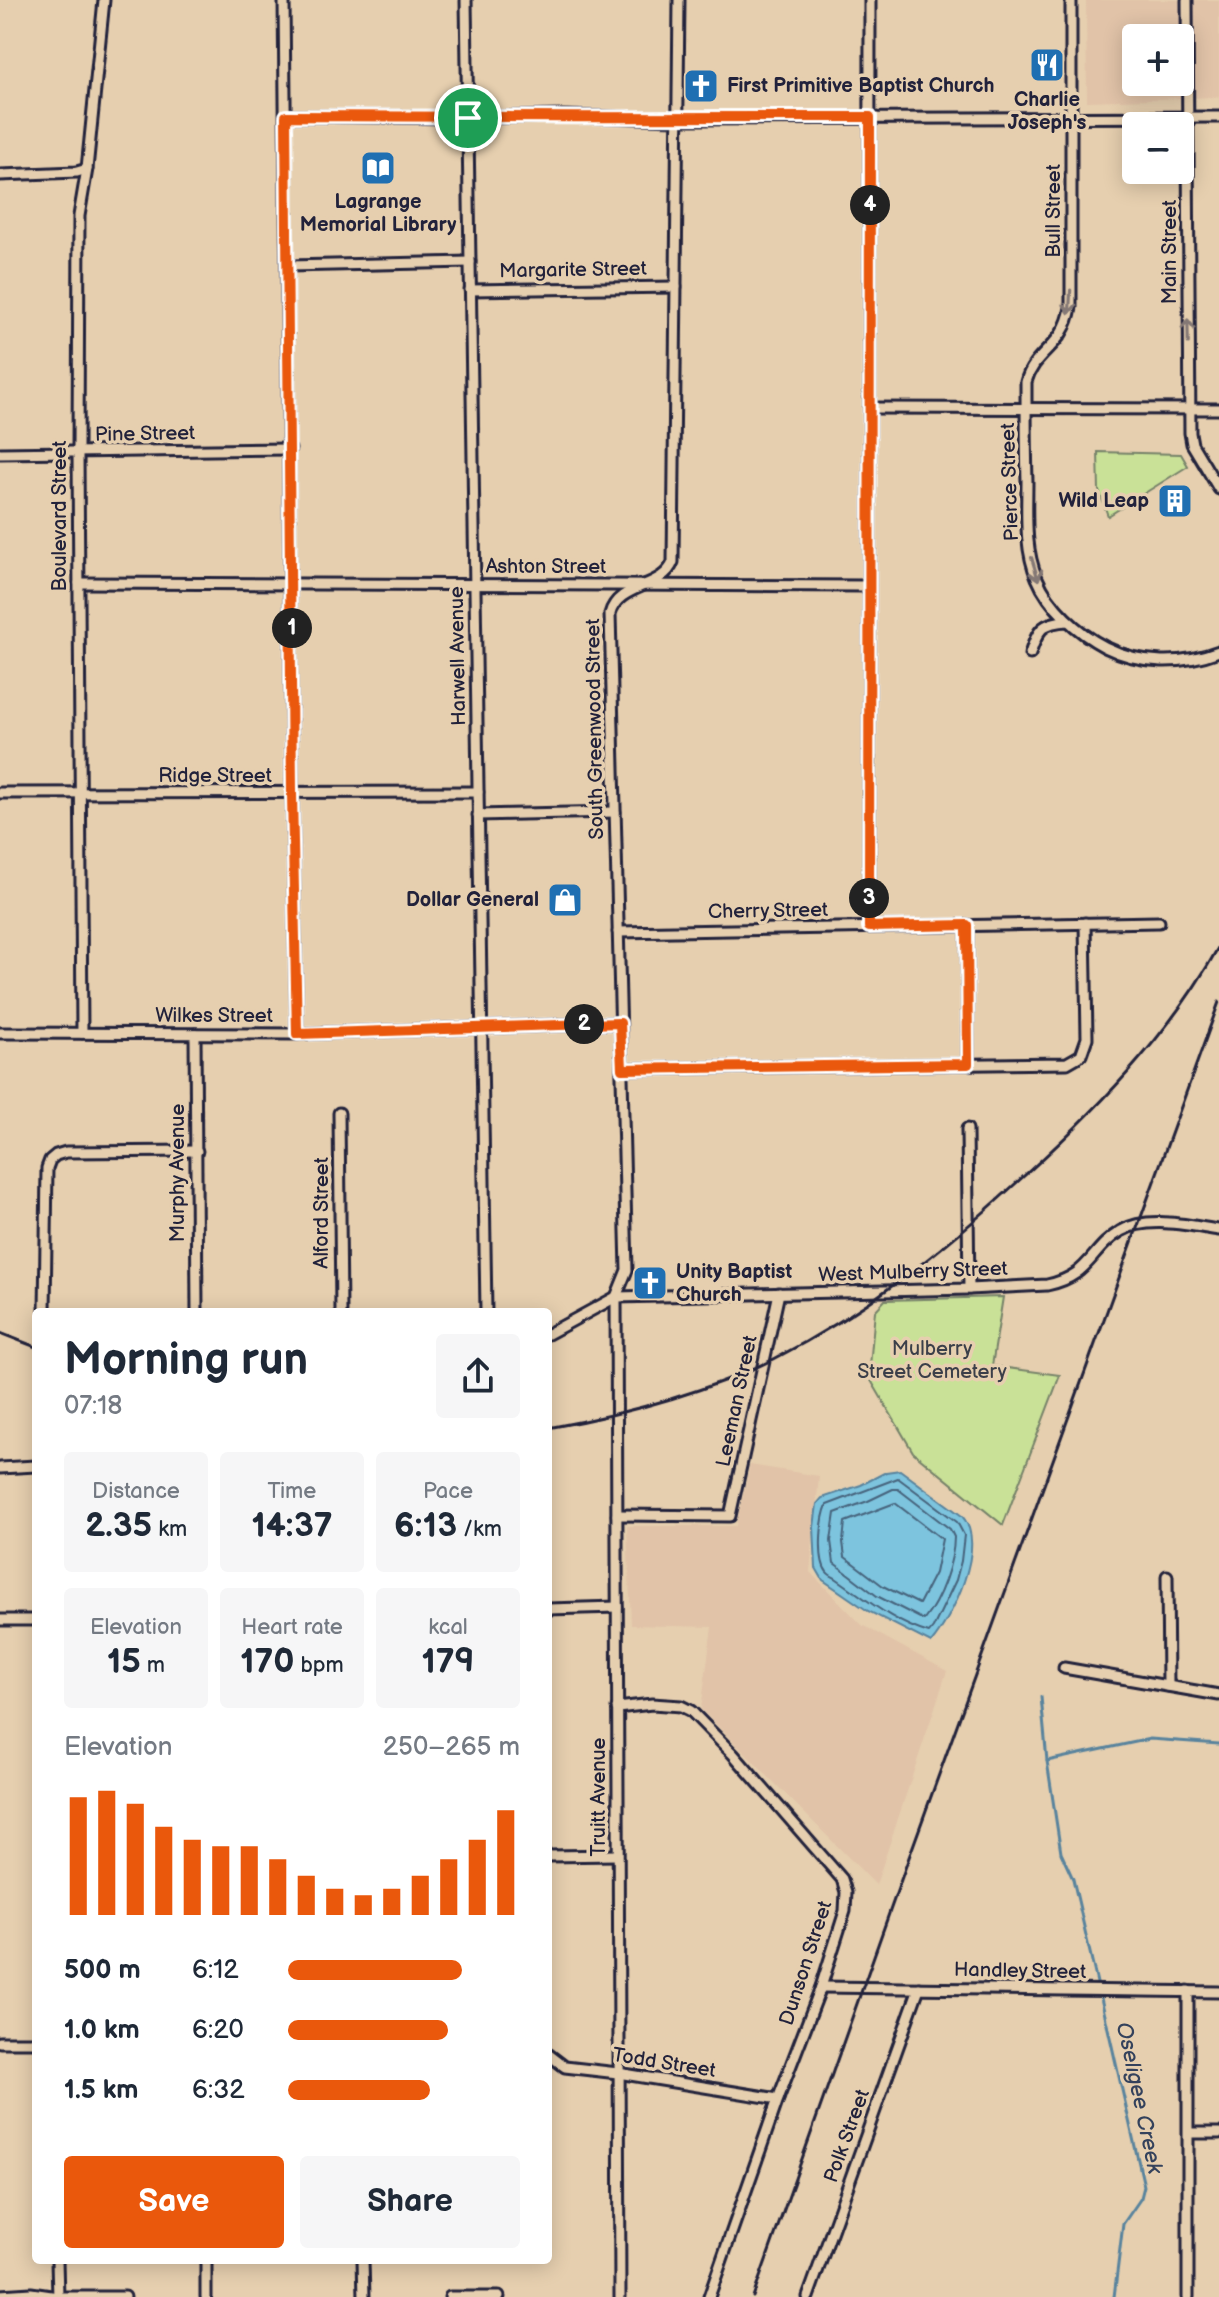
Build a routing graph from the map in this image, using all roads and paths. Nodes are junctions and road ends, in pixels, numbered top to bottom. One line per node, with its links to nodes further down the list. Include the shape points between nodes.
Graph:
1 (104, 0): 17 (street, Boulevard Street)
2 (284, 0): 9 (street)
3 (466, 0): 15 (street, Harwell Avenue)
4 (679, 0): 16 (street, South Greenwood Street)
5 (870, 0): 10 (street)
6 (1071, 0): 11 (street, Bull Street)
7 (1187, 0): 8 (street, Main Street)
8 (1187, 112)
9 (286, 116): 15 (street); 21 (street)
10 (870, 117): 11 (street); 16 (street); 24 (street)
11 (1072, 117): 12 (street); 25 (street, Bull Street, one-way to 25, via 1069,318 1029,372)
12 (1122, 117)
13 (1194, 117): 14 (street)
14 (1219, 117)
15 (468, 118): 16 (street); 20 (street, Harwell Avenue)
16 (678, 119): 22 (street, South Greenwood Street)
17 (87, 169): 18 (street); 30 (street, Boulevard Street, via 79,216)
18 (0, 175)
19 (1187, 184): 26 (street, Main Street, one-way to 19)
20 (470, 262): 21 (street, Margarite Street); 23 (street, Harwell Avenue)
21 (288, 266): 28 (street)
22 (676, 287): 23 (street, Margarite Street); 35 (street, South Greenwood Street, via 673,562)
23 (470, 290): 34 (street, Harwell Avenue)
24 (870, 408): 25 (street); 36 (street)
25 (1026, 408): 26 (street); 37 (street, Pierce Street, one-way to 37, via 1027,527 1033,565 1043,589)
26 (1189, 409): 27 (street); 31 (street, Main Street, via 1192,444)
27 (1219, 409)
28 (290, 449): 30 (street, Pine Street); 33 (street)
29 (0, 453): 30 (street, Pine Street)
30 (78, 453): 32 (street, Boulevard Street)
31 (1219, 489)
32 (79, 583): 33 (street, Ashton Street); 42 (street, Boulevard Street)
33 (292, 584): 34 (street, Ashton Street); 43 (street)
34 (475, 584): 35 (street, Ashton Street); 40 (street, Harwell Avenue)
35 (643, 585): 36 (street, Ashton Street); 44 (street, South Greenwood Street, via 619,599 610,614)
36 (869, 586): 49 (street)
37 (1068, 621): 38 (street, Pierce Street, via 1129,657 1171,662); 39 (street, via 1043,627)
38 (1219, 651)
39 (1030, 654)
40 (478, 792): 43 (street, Ridge Street); 45 (street, Harwell Avenue)
41 (0, 793): 42 (street, Ridge Street)
42 (80, 794): 43 (street, Ridge Street); 54 (street, Boulevard Street)
43 (292, 794): 56 (street)
44 (615, 812): 45 (street); 50 (street, South Greenwood Street)
45 (478, 815): 52 (street, Harwell Avenue)
46 (1159, 922): 47 (street, Cherry Street)
47 (1085, 923): 48 (street, Cherry Street); 57 (street, via 1087,1038 1081,1055 1067,1063)
48 (967, 925): 49 (street, Cherry Street); 57 (street)
49 (869, 927): 50 (street, Cherry Street)
50 (618, 932): 51 (street, South Greenwood Street)
51 (620, 1023): 52 (street, Wilkes Street); 58 (street, South Greenwood Street)
52 (481, 1028): 56 (street, Wilkes Street); 69 (street, Harwell Avenue)
53 (0, 1033): 54 (street, Wilkes Street)
54 (82, 1033): 55 (street, Wilkes Street)
55 (195, 1034): 56 (street, Wilkes Street); 61 (street, Murphy Avenue)
56 (297, 1034)
57 (968, 1064): 58 (street)
58 (622, 1069): 65 (street, South Greenwood Street, via 627,1270)
59 (339, 1113): 68 (street, Alford Street)
60 (967, 1129): 63 (street)
61 (197, 1151): 66 (street, via 78,1151 50,1160); 67 (street, Murphy Avenue)
62 (1218, 1228): 63 (street, West Mulberry Street, via 1137,1225 1121,1231 1082,1270 1060,1282)
63 (969, 1289): 64 (street, West Mulberry Street)
64 (779, 1293): 65 (street, West Mulberry Street); 73 (street, Leeman Street, via 730,1516)
65 (616, 1297): 70 (street, West Mulberry Street); 73 (street, Truitt Avenue)
66 (45, 1308)
67 (197, 1308)
68 (341, 1308)
69 (486, 1308)
70 (552, 1332)
71 (32, 1466): 72 (street)
72 (0, 1468)
73 (617, 1515): 75 (street, Truitt Avenue)
74 (1167, 1576): 80 (street)
75 (617, 1607): 76 (street); 82 (street, Truitt Avenue)
76 (552, 1609)
77 (0, 1620): 78 (street)
78 (32, 1620)
79 (1064, 1668): 80 (street)
80 (1168, 1686): 81 (street)
81 (1219, 1695)
82 (617, 1708): 83 (street, Truitt Avenue); 85 (street, Dunson Street, via 652,1704 691,1711 842,1879 845,1911)
83 (617, 1855): 84 (street); 92 (street, Truitt Avenue)
84 (552, 1856)
85 (821, 1987): 86 (street, Handley Street); 93 (street, Dunson Street)
86 (919, 1988): 87 (street, Handley Street); 108 (street, Polk Street)
87 (1188, 1991): 88 (street, Handley Street); 94 (street)
88 (1219, 1992)
89 (0, 2042): 90 (street)
90 (32, 2042)
91 (552, 2057): 92 (street, Todd Street, via 565,2067)
92 (618, 2073): 93 (street, Todd Street); 106 (street, Truitt Avenue)
93 (778, 2099): 107 (street, Dunson Street)
94 (1190, 2133): 95 (street); 109 (street)
95 (1219, 2133)
96 (57, 2264): 100 (street)
97 (206, 2264): 102 (street)
98 (363, 2264): 103 (street)
99 (0, 2295): 100 (street)
100 (58, 2297): 101 (street)
101 (125, 2297)
102 (206, 2297)
103 (364, 2297)
104 (450, 2297): 105 (street)
105 (499, 2297)
106 (620, 2297)
107 (709, 2297)
108 (808, 2297)
109 (1188, 2297)

